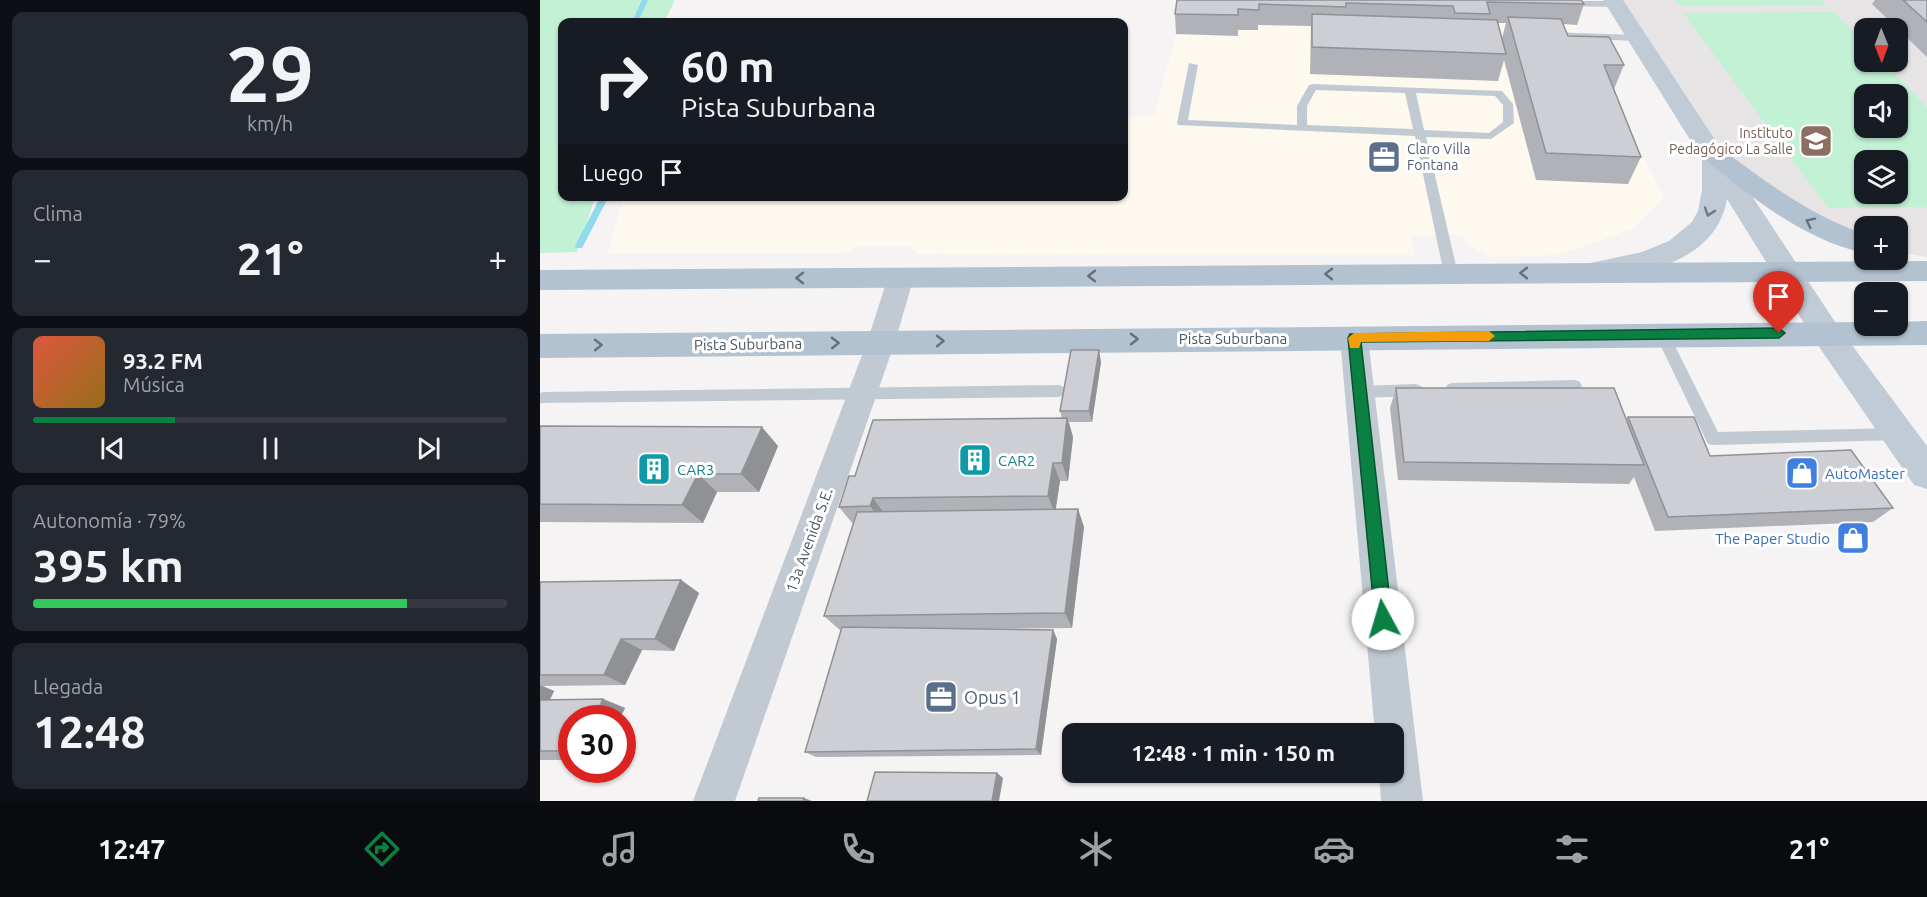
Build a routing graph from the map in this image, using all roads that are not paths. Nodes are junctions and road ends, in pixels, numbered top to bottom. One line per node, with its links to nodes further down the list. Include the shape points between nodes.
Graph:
1 (1614, 2): 2 (lane); 4 (street)
2 (1552, 3)
3 (1541, 35): 4 (lane)
4 (1636, 38): 9 (street)
5 (1193, 65): 7 (lane, via 1182,123)
6 (1410, 90): 7 (lane, via 1313,87 1302,106); 8 (lane); 8 (lane, via 1498,93 1508,104 1509,123 1491,136)
7 (1302, 128): 8 (lane)
8 (1419, 133): 16 (lane)
9 (1714, 155): 10 (main road, one-way to 9, via 1783,208); 14 (street); 15 (street, one-way to 15, via 1711,211 1691,240 1652,260)
10 (1854, 240)
11 (1908, 254): 12 (main road)
12 (1927, 257)
13 (1927, 271): 14 (main road)
14 (1788, 272): 15 (main road); 19 (street)
15 (1582, 273): 16 (main road, one-way to 16)
16 (1451, 274): 17 (main road, one-way to 17)
17 (901, 277): 18 (main road, one-way to 18); 23 (street, 13a Avenida S.E.)
18 (540, 280)
19 (1826, 333): 20 (main road, Pista Suburbana); 21 (main road, Pista Suburbana); 30 (street)
20 (1927, 333)
21 (1662, 334): 22 (main road, Pista Suburbana); 30 (lane, via 1714,439)
22 (1354, 338): 23 (main road, Pista Suburbana, one-way to 22); 27 (street)
23 (881, 342): 24 (main road, Pista Suburbana, one-way to 23); 28 (street, 13a Avenida S.E.)
24 (540, 345)
25 (1575, 386): 27 (lane)
26 (1059, 391): 28 (lane)
27 (1360, 392): 33 (street)
28 (862, 394): 29 (lane); 32 (street, 13a Avenida S.E.)
29 (543, 398)
30 (1898, 434): 31 (street)
31 (1927, 474)
32 (714, 801)
33 (1402, 801)

